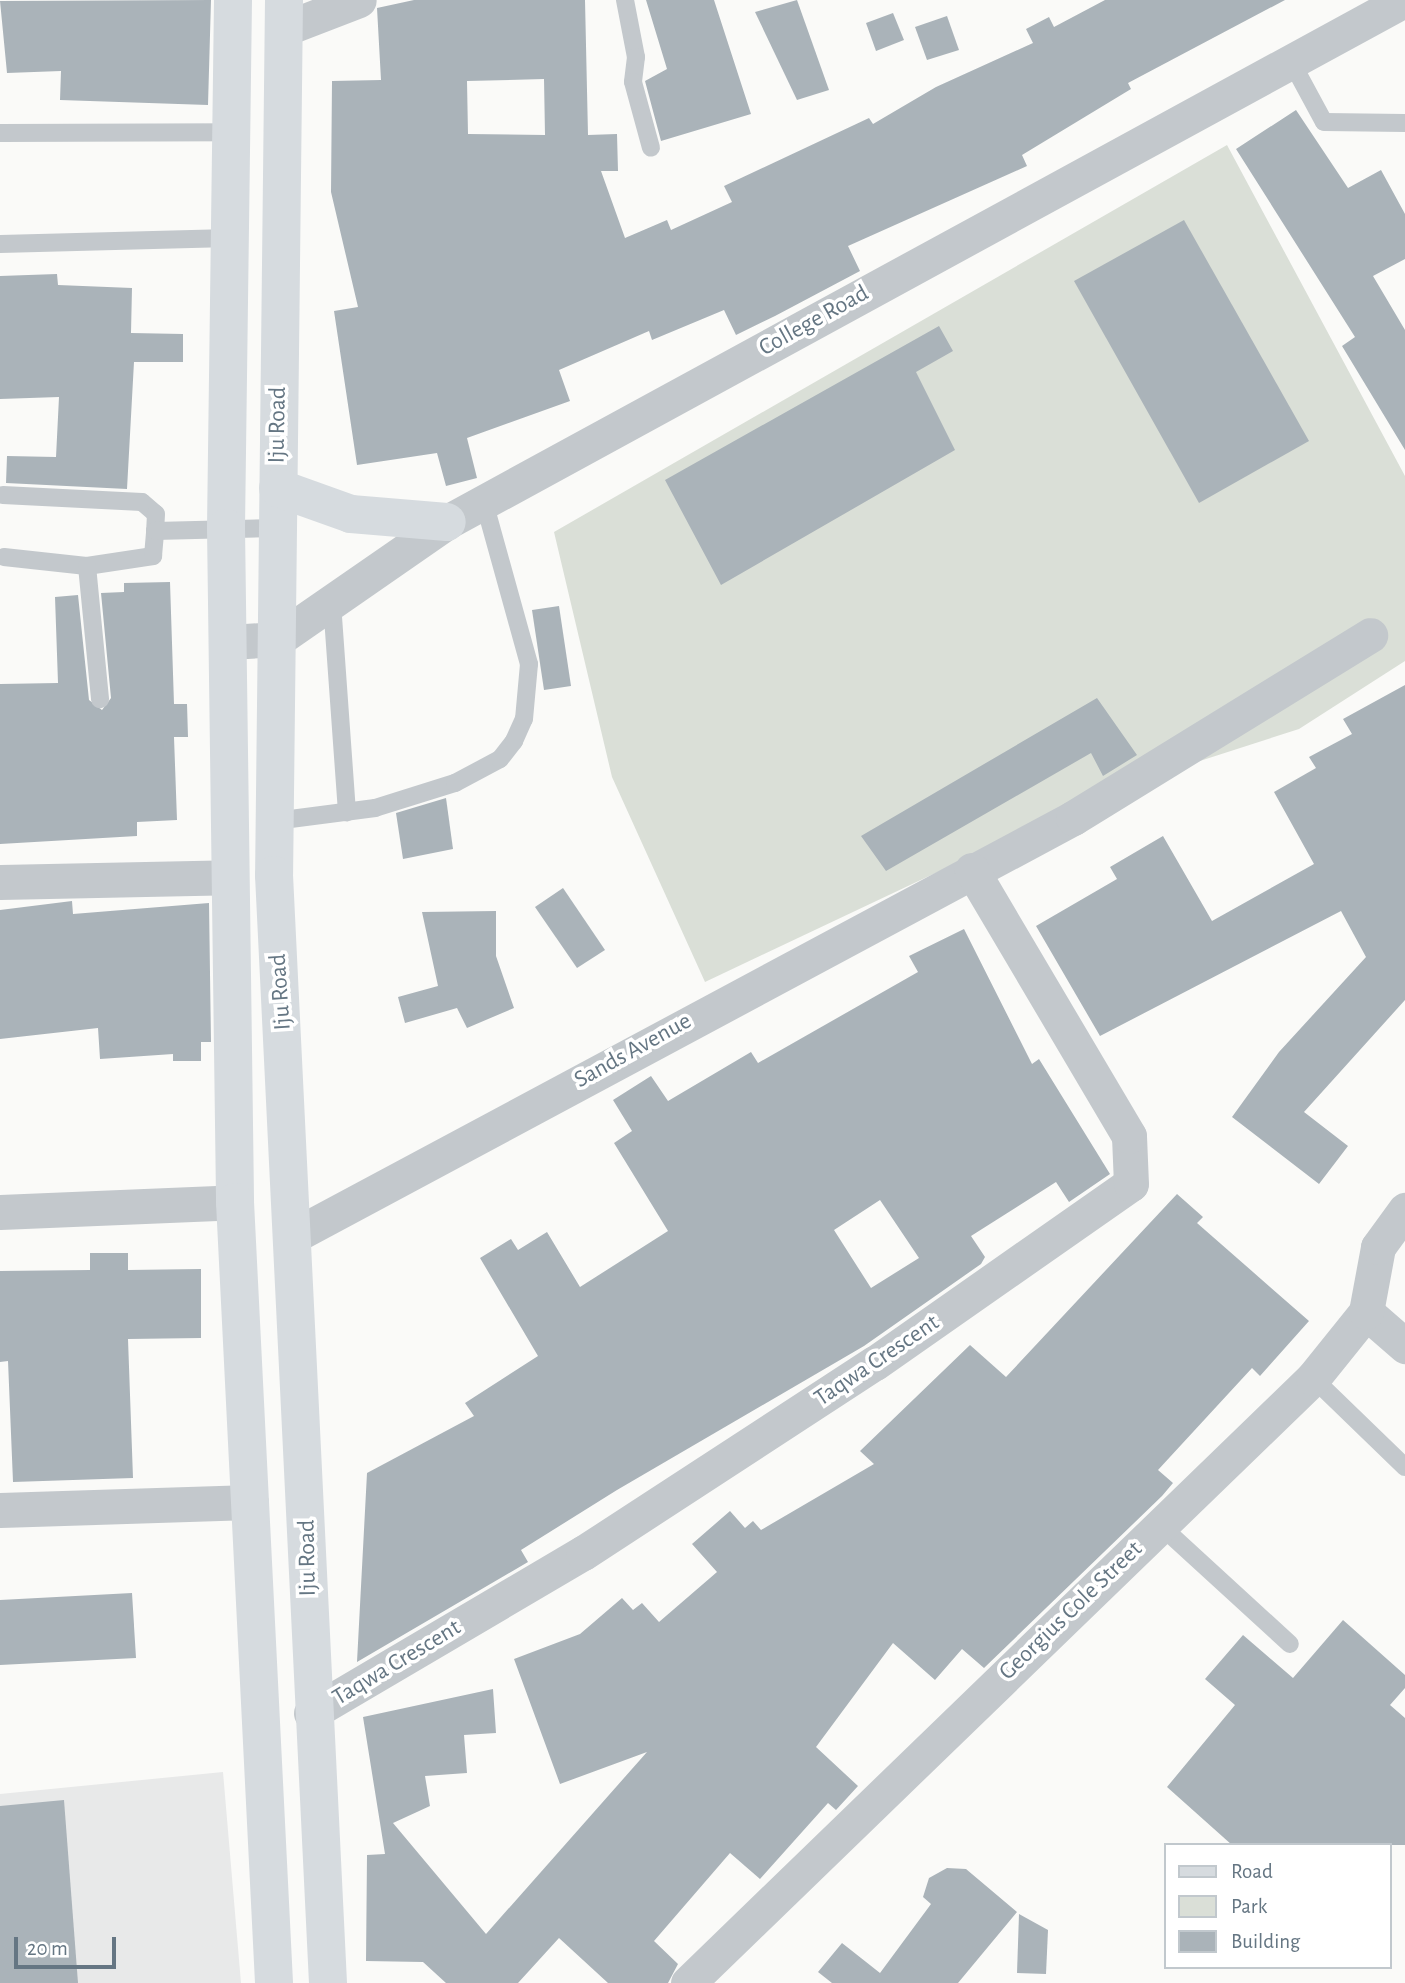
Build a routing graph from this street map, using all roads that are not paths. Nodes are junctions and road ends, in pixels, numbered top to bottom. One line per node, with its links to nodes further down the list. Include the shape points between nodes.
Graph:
1 (233, 0): 8 (main road, Iju Road)
2 (359, 0): 5 (street)
3 (625, 0): 10 (lane, via 636,57 633,82)
4 (1404, 0): 6 (street, College Road)
5 (284, 14): 13 (main road, Iju Road)
6 (1290, 61): 7 (lane, via 1324,122); 15 (street, College Road)
7 (1405, 123)
8 (231, 132): 9 (lane); 11 (main road, Iju Road)
9 (0, 133)
10 (650, 148)
11 (229, 238): 12 (lane); 17 (main road, Iju Road)
12 (0, 244)
13 (278, 488): 16 (main road, via 351,514); 18 (main road, Iju Road)
14 (3, 495): 19 (lane, via 142,502 156,514)
15 (484, 502): 16 (street, College Road); 27 (lane, via 529,664 524,719 500,759 455,783)
16 (447, 522): 22 (street, College Road)
17 (226, 528): 18 (lane); 19 (lane); 25 (main road, Iju Road)
18 (278, 528): 24 (main road, Iju Road)
19 (155, 531): 21 (lane, via 153,556)
20 (4, 557): 21 (lane)
21 (87, 566): 26 (lane)
22 (332, 603): 24 (street, College Road); 27 (lane)
23 (1370, 635): 29 (street, Sands Avenue, via 1073,818)
24 (278, 639): 25 (street); 28 (main road, Iju Road)
25 (230, 642): 30 (main road, Iju Road)
26 (100, 699)
27 (347, 812): 28 (lane)
28 (275, 821): 35 (main road, Iju Road)
29 (972, 870): 35 (street, Sands Avenue); 44 (street, Taqwa Crescent, via 1129,1136 1130,1184 876,1363 583,1553)
30 (230, 877): 31 (street); 32 (main road, Iju Road)
31 (0, 882)
32 (235, 1202): 34 (street); 40 (main road, Iju Road)
33 (1405, 1210): 36 (street, Georgius Cole Street, via 1378,1247)
34 (0, 1212)
35 (295, 1235): 44 (main road, Iju Road)
36 (1366, 1312): 37 (street); 38 (street, Georgius Cole Street)
37 (1405, 1346)
38 (1312, 1378): 39 (lane); 42 (street, Georgius Cole Street)
39 (1405, 1467)
40 (251, 1502): 41 (street); 45 (main road, Iju Road)
41 (0, 1510)
42 (1160, 1525): 43 (lane); 47 (street, Georgius Cole Street)
43 (1290, 1644)
44 (311, 1713): 46 (main road, Iju Road)
45 (274, 1983)
46 (328, 1983)
47 (688, 1983)

